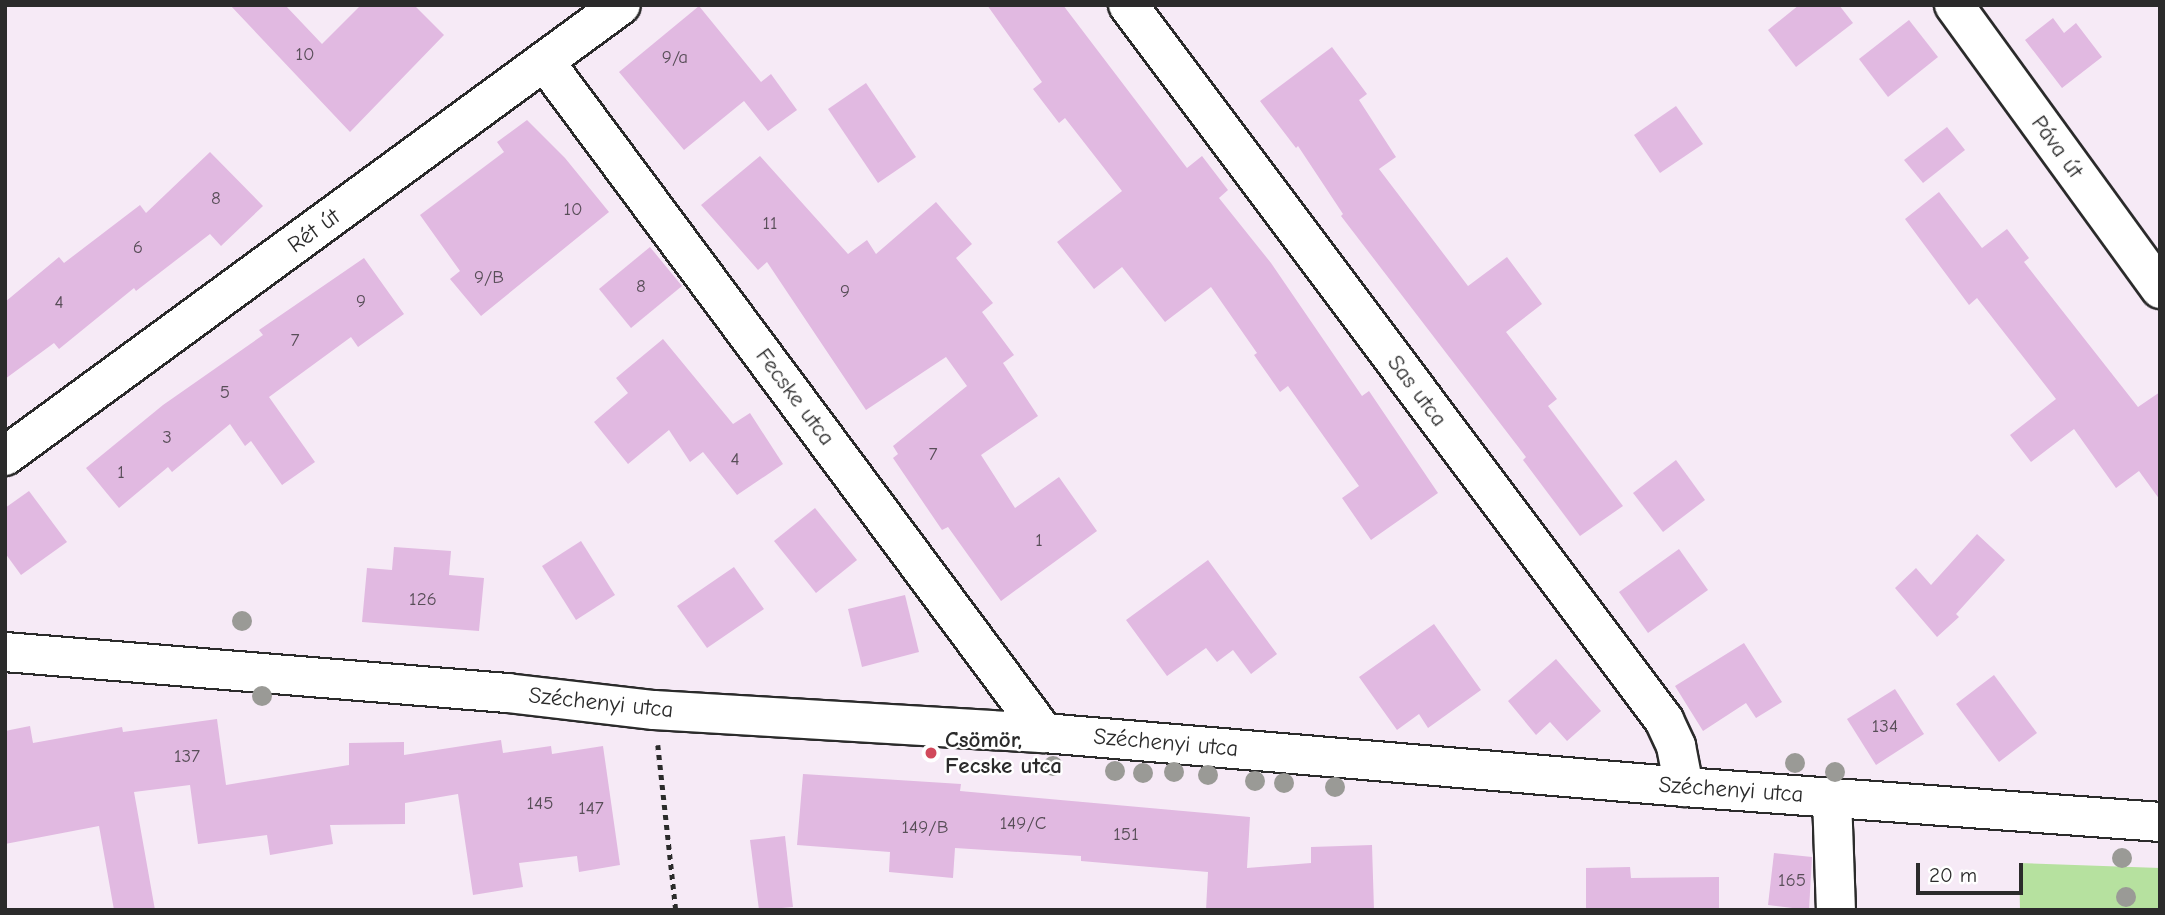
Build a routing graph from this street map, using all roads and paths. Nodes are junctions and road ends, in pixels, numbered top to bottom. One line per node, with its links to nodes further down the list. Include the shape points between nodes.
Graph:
1 (621, 5): 4 (street, Rét út)
2 (1128, 5): 10 (street, Sas utca, via 1664,720 1676,746)
3 (1954, 5): 5 (street, Páva út)
4 (545, 62): 6 (street, Rét út); 9 (street, Fecske utca)
5 (2160, 289)
6 (5, 456)
7 (5, 652): 8 (street, Széchenyi utca, via 507,692)
8 (654, 710): 9 (street, Széchenyi utca); 13 (path)
9 (1044, 733): 10 (street, Széchenyi utca)
10 (1684, 787): 11 (street, Széchenyi utca)
11 (1832, 797): 12 (street, Széchenyi utca); 14 (street)
12 (2160, 822)
13 (676, 910)
14 (1836, 910)

